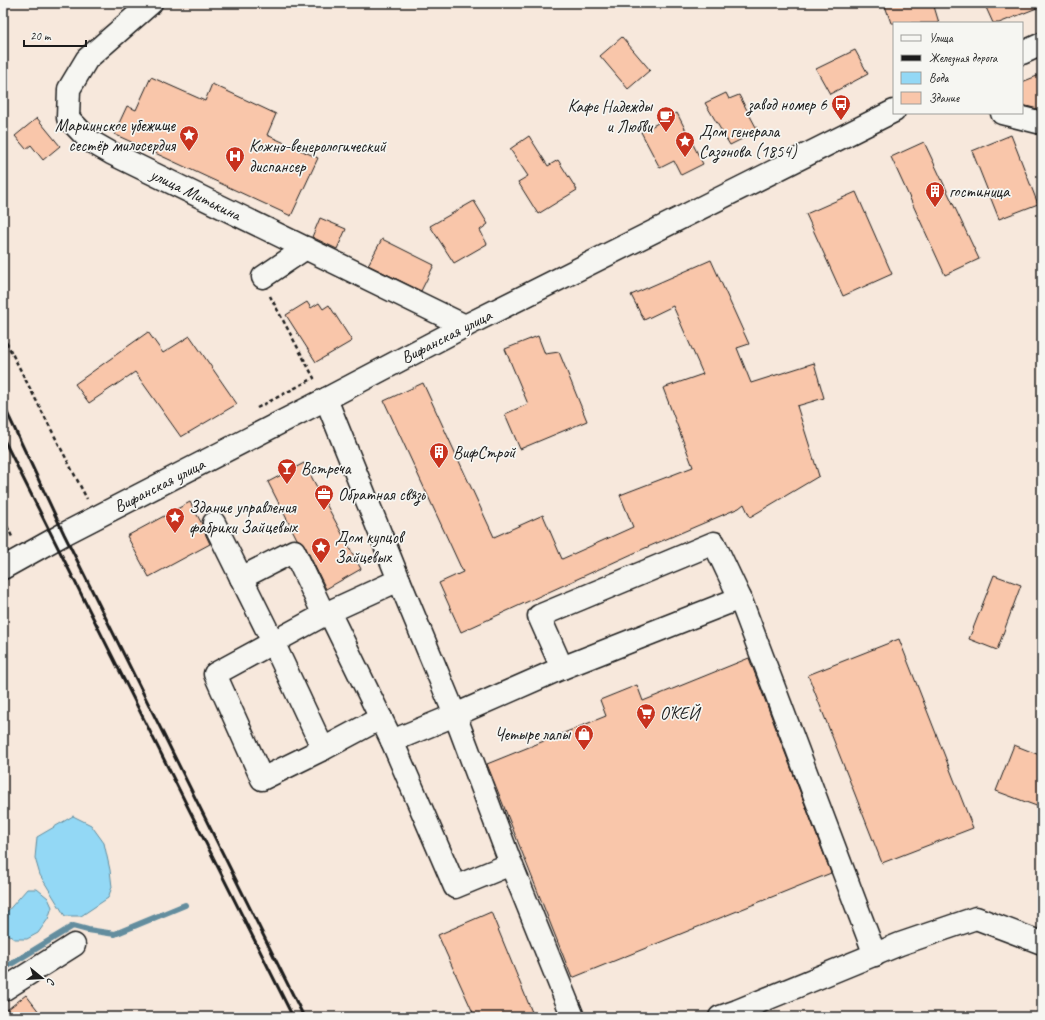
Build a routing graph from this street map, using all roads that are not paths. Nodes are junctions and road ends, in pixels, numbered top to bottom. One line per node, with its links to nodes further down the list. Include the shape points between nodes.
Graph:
1 (151, 3): 7 (main road, улица Митькина, via 87,59 70,89 68,118 90,141 111,153)
2 (1042, 44): 3 (main road)
3 (1023, 53)
4 (893, 112): 9 (main road, Вифанская улица)
5 (1006, 114): 6 (main road)
6 (1042, 123)
7 (306, 248): 8 (main road); 9 (main road, улица Митькина)
8 (263, 276)
9 (465, 326): 10 (main road, Вифанская улица)
10 (326, 399): 12 (main road, Вифанская улица); 14 (main road)
11 (214, 523): 13 (main road)
12 (3, 568)
13 (241, 578): 16 (main road, via 294,551); 17 (main road)
14 (399, 580): 16 (main road); 19 (main road)
15 (740, 598): 18 (main road); 18 (main road, via 714,543 539,616); 26 (main road)
16 (327, 613): 17 (main road); 20 (main road)
17 (273, 642): 22 (main road); 22 (main road, via 215,674 262,779)
18 (562, 668): 19 (main road)
19 (455, 715): 21 (main road); 23 (main road)
20 (381, 718): 21 (main road); 22 (main road)
21 (392, 740): 23 (main road, via 455,886)
22 (323, 749)
23 (511, 864): 28 (main road)
24 (1042, 943): 26 (main road, via 976,918)
25 (74, 945): 27 (main road)
26 (875, 955): 29 (main road)
27 (3, 990)
28 (573, 1017)
29 (720, 1017)

